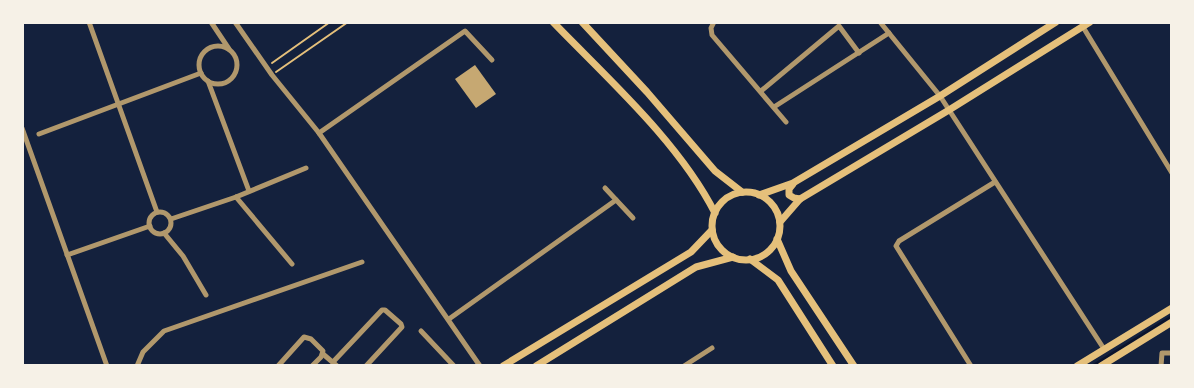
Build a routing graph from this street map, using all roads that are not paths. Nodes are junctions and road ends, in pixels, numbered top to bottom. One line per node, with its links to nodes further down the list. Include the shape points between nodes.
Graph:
1 (89, 22): 18 (street)
2 (211, 22): 11 (street)
3 (235, 22): 23 (street)
4 (553, 22): 37 (main road, via 632,103 693,176)
5 (582, 22): 31 (main road, via 715,171)
6 (714, 22): 16 (street, via 712,34)
7 (880, 22): 10 (street)
8 (1056, 22): 17 (main road)
9 (1086, 24): 20 (main road); 26 (street)
10 (890, 33): 12 (street); 17 (street)
11 (230, 49): 14 (street, via 220,46 202,54); 15 (street, via 238,67 234,76 222,83)
12 (859, 53): 16 (street, via 839,26); 19 (street)
13 (492, 60): 23 (street, via 465,31)
14 (201, 73): 15 (street); 18 (street)
15 (208, 81): 30 (street)
16 (761, 91): 19 (street)
17 (940, 96): 20 (street); 28 (main road)
18 (119, 103): 24 (street); 36 (street)
19 (774, 107): 21 (street)
20 (949, 110): 27 (street); 34 (main road)
21 (786, 122)
22 (22, 128): 45 (street)
23 (319, 133): 52 (street)
24 (39, 134)
25 (306, 168): 30 (street)
26 (1172, 173)
27 (996, 182): 56 (street); 72 (street, via 899,241 896,246)
28 (793, 183): 32 (main road); 34 (main road, via 789,195)
29 (605, 188): 35 (street)
30 (249, 191): 33 (street)
31 (742, 192): 32 (main road); 37 (main road, via 726,199)
32 (759, 195): 40 (main road, via 773,205)
33 (236, 197): 39 (street); 49 (street)
34 (800, 199): 40 (main road)
35 (616, 200): 38 (street); 52 (street)
36 (157, 212): 39 (street, via 165,213); 41 (street, via 150,218)
37 (715, 213): 42 (main road)
38 (633, 218)
39 (171, 219): 43 (street, via 171,228)
40 (780, 222): 44 (main road)
41 (150, 226): 43 (street, via 156,233); 45 (street)
42 (712, 230): 46 (main road, via 719,246); 67 (main road, via 691,252)
43 (164, 233): 50 (street, via 183,256)
44 (777, 239): 47 (main road, via 766,253); 71 (main road, via 790,271)
45 (67, 255): 61 (street)
46 (733, 257): 47 (main road); 68 (main road, via 696,267)
47 (750, 260): 70 (main road, via 778,280)
48 (362, 262): 62 (street, via 164,331 142,352)
49 (292, 264)
50 (206, 295)
51 (1172, 308): 56 (main road)
52 (449, 319): 60 (street)
53 (1172, 322): 74 (main road)
54 (421, 331): 66 (street)
55 (712, 348): 69 (street)
56 (1104, 349): 73 (main road)
57 (1172, 353): 75 (street, via 1162,353)
58 (323, 354): 59 (street); 63 (street, via 311,339 304,337); 64 (street)
59 (335, 364): 65 (street, via 385,310 402,327)
60 (478, 365)
61 (107, 366)
62 (137, 366)
63 (278, 366)
64 (312, 366)
65 (366, 366)
66 (454, 366)
67 (503, 366)
68 (536, 366)
69 (684, 366)
70 (833, 366)
71 (854, 366)
72 (970, 366)
73 (1077, 366)
74 (1101, 366)
75 (1161, 366)

